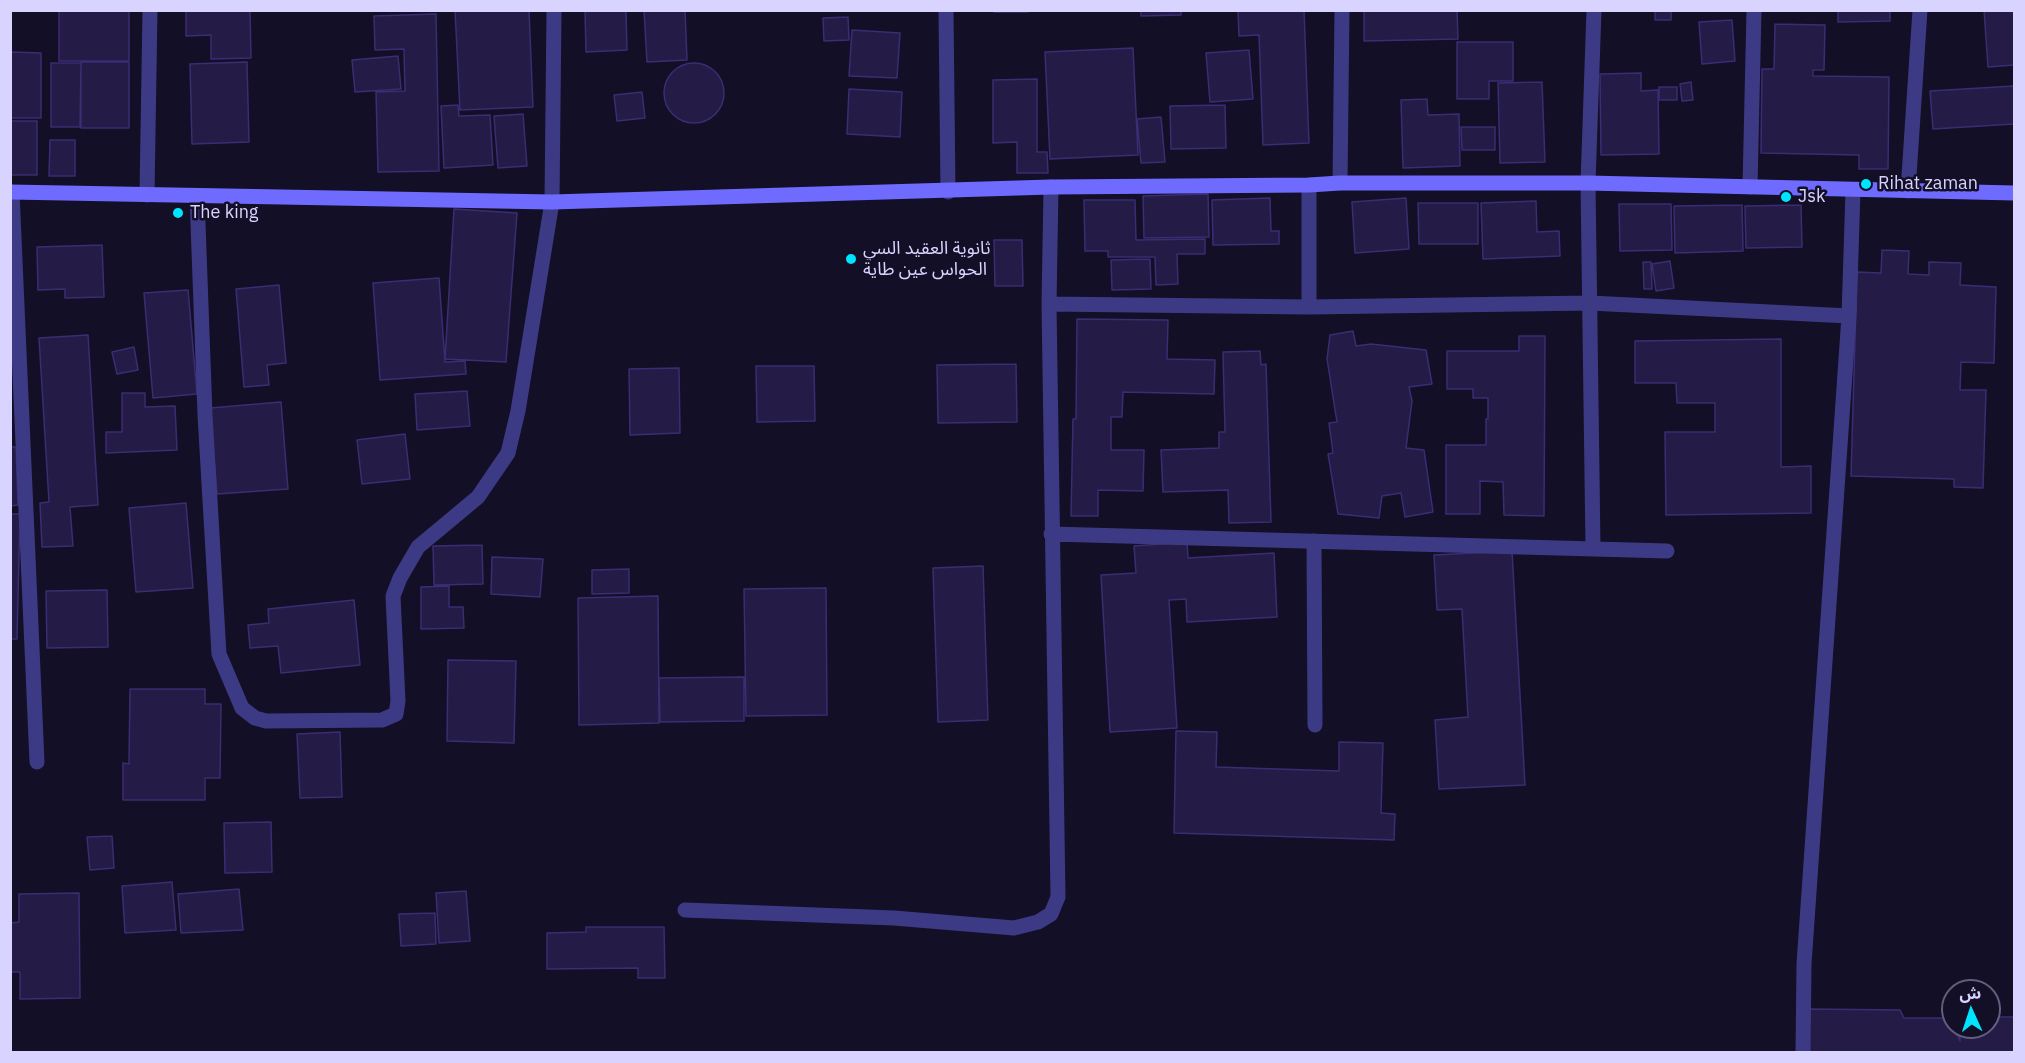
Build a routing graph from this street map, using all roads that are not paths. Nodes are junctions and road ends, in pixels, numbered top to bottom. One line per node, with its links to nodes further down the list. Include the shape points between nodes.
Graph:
1 (150, 10): 18 (street)
2 (554, 10): 20 (street)
3 (946, 10): 16 (street)
4 (1342, 10): 8 (street)
5 (1594, 10): 9 (street)
6 (1754, 10): 12 (street)
7 (1920, 10): 14 (street)
8 (1341, 183): 9 (main road); 10 (main road)
9 (1588, 183): 12 (main road); 21 (street)
10 (1309, 185): 11 (main road); 23 (street)
11 (1051, 187): 16 (main road); 22 (street)
12 (1750, 187): 13 (main road)
13 (1853, 190): 14 (main road); 24 (street)
14 (1908, 191): 17 (main road)
15 (11, 192): 18 (main road); 30 (street)
16 (948, 192): 20 (main road)
17 (2014, 193)
18 (147, 195): 19 (main road)
19 (197, 196): 20 (main road); 20 (street, via 219,654 242,708 266,721 382,720 396,714 393,596 418,547 478,497 508,453)
20 (552, 202)
21 (1590, 303): 23 (street); 24 (street); 27 (street)
22 (1049, 304): 23 (street); 25 (street)
23 (1309, 307)
24 (1849, 316): 32 (street, via 1804,964)
25 (1051, 534): 26 (street); 31 (street, via 1058,897 1051,914 1014,928 894,918)
26 (1314, 541): 27 (street); 29 (street)
27 (1593, 548): 28 (street)
28 (1667, 551)
29 (1315, 725)
30 (37, 762)
31 (685, 910)
32 (1803, 1053)

